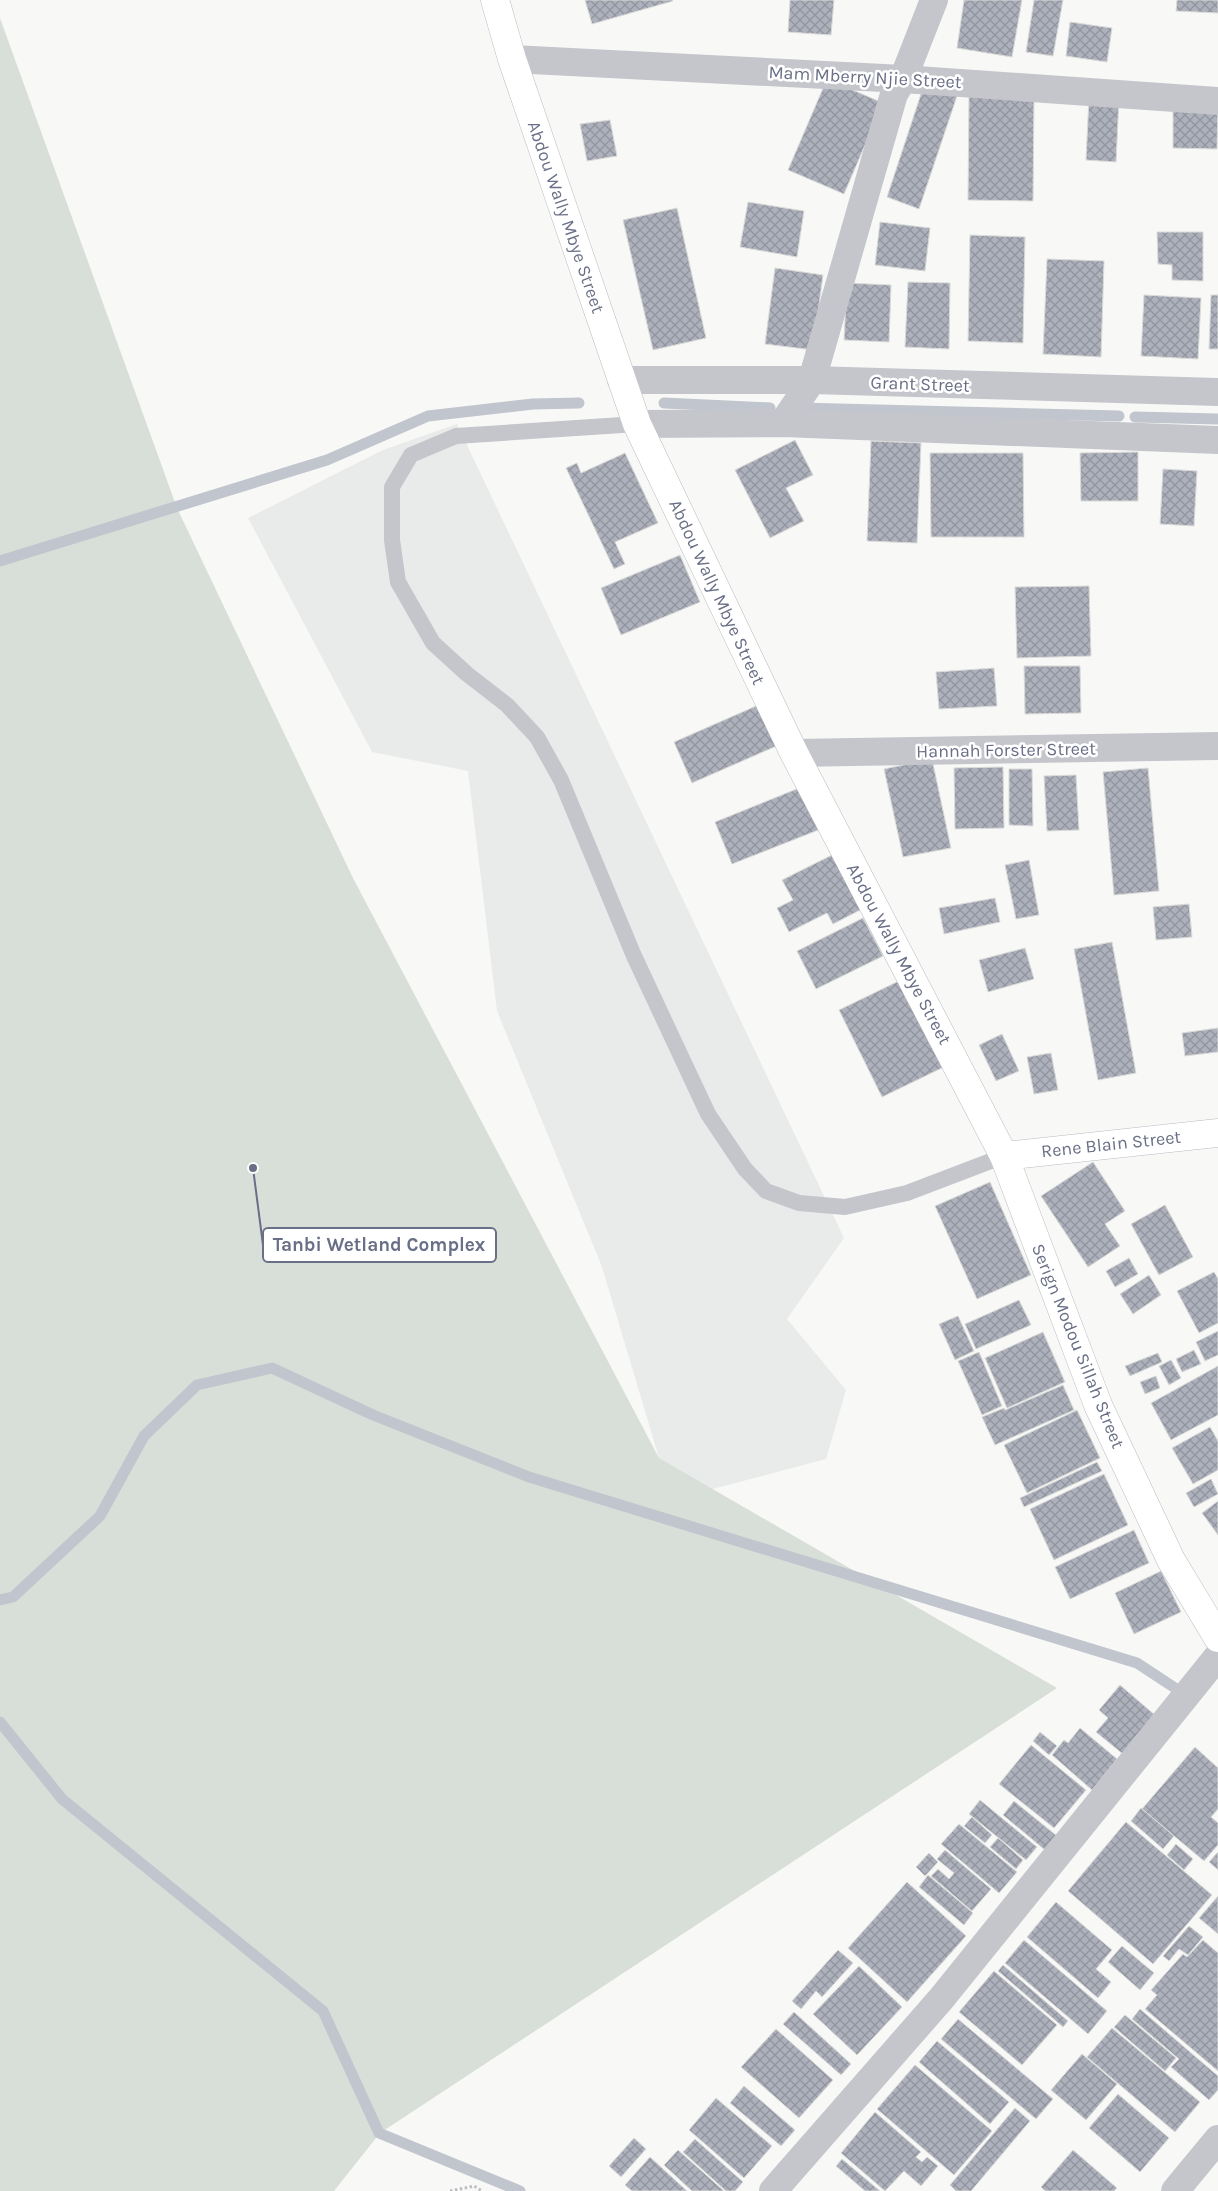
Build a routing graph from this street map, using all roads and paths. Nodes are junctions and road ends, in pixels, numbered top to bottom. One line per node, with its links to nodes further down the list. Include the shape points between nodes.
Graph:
1 (496, 0): 3 (street, Abdou Wally Mbye Street)
2 (934, 0): 4 (street)
3 (512, 59): 4 (street, Mam Mberry Njie Street); 6 (street, Abdou Wally Mbye Street)
4 (903, 79): 5 (street, Mam Mberry Njie Street); 7 (street, via 894,94)
5 (1218, 102)
6 (621, 380): 7 (street, Grant Street); 10 (street, Abdou Wally Mbye Street)
7 (812, 380): 8 (street, Grant Street); 9 (street)
8 (1218, 392)
9 (783, 423): 10 (street); 11 (street)
10 (638, 424): 13 (street, Abdou Wally Mbye Street); 15 (lane, via 456,436 411,455 392,487 392,540 398,582 433,643 507,705 537,737 561,780 634,956 708,1114 745,1169 766,1191 799,1203 845,1207 907,1193)
11 (1218, 440)
12 (1218, 746): 13 (street, Hannah Forster Street)
13 (794, 753): 15 (street, Abdou Wally Mbye Street)
14 (1218, 1133): 15 (street, Rene Blain Street)
15 (1004, 1156): 16 (street, Serign Modou Sillah Street, via 1098,1404 1170,1560)
16 (1218, 1638)
17 (1218, 1656): 21 (street, via 941,1999)
18 (1218, 2139): 22 (street)
19 (450, 2191): 20 (path, via 474,2186)
20 (482, 2191)
21 (773, 2191)
22 (1174, 2191)

